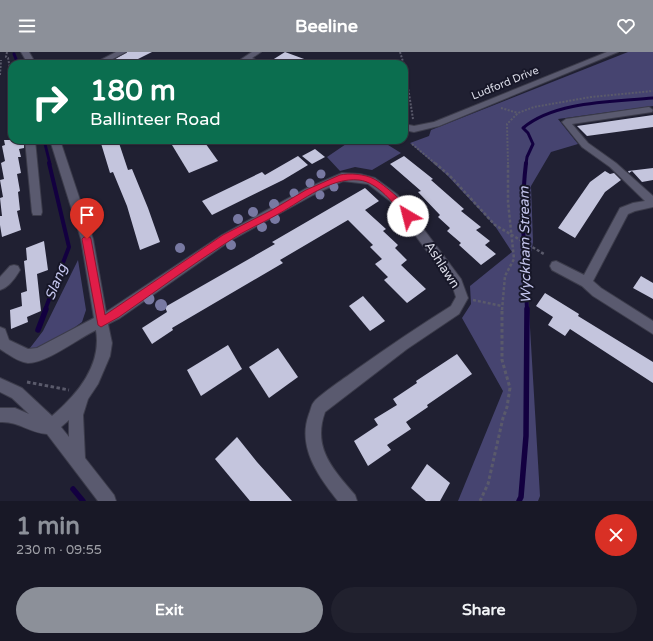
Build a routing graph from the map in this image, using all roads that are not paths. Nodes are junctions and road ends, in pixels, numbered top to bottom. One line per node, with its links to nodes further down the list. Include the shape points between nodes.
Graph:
1 (122, 52): 5 (street)
2 (258, 52): 4 (street)
3 (614, 52): 7 (street, Ludford Drive, via 436,124)
4 (247, 59)
5 (105, 60)
6 (649, 110): 10 (street, via 566,122 585,145 613,165)
7 (408, 128)
8 (30, 144): 11 (street)
9 (56, 144): 16 (street, via 87,239)
10 (653, 202): 14 (street, via 624,212)
11 (37, 212)
12 (556, 266): 14 (street)
13 (14, 270): 15 (street)
14 (586, 282): 17 (street, via 597,292)
15 (0, 285)
16 (101, 322): 18 (street, Ashlawn, via 76,333 56,346 28,356 4,344); 20 (street, via 104,352 95,375); 25 (street, Ashlawn, via 226,238 309,192 342,177 371,180 394,198 456,283 462,298 455,310 402,344 319,407 311,431 313,449 323,469)
17 (653, 328)
18 (0, 333)
19 (0, 385): 22 (street, via 28,402)
20 (82, 394): 22 (street, via 61,418); 23 (street, via 76,415)
21 (0, 415): 22 (street, via 11,414 35,424)
22 (50, 426): 23 (street)
23 (77, 460): 24 (street)
24 (108, 501)
25 (349, 501)

